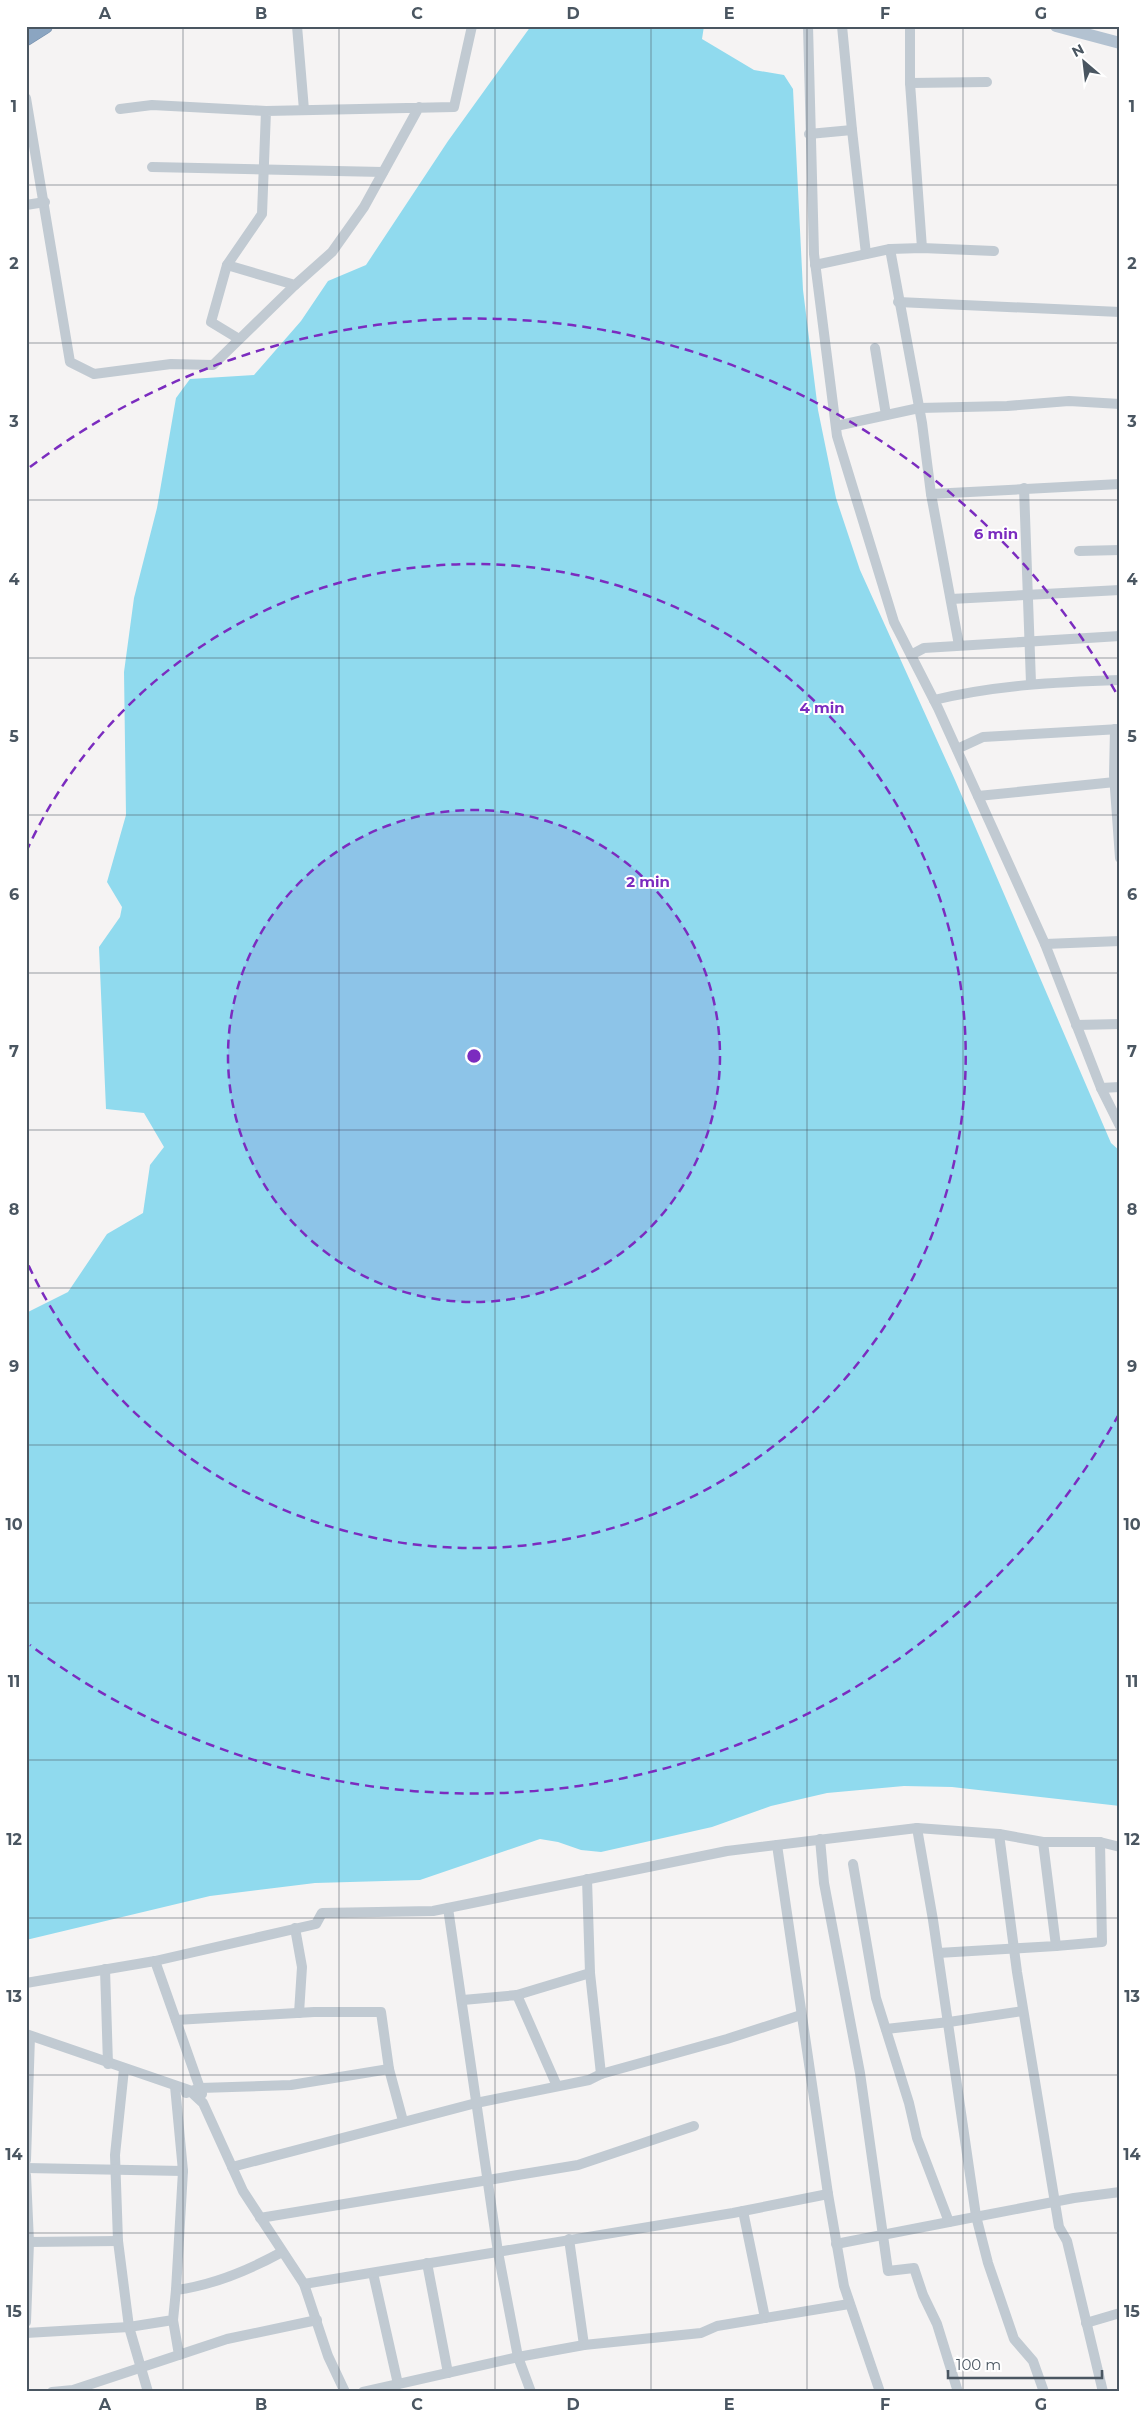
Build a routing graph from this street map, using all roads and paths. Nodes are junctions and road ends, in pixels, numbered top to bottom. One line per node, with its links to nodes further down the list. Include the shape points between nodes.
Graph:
1 (45, 26): 8 (highway)
2 (297, 26): 15 (street)
3 (472, 26): 13 (street, via 454,107)
4 (808, 26): 18 (street)
5 (842, 26): 17 (street)
6 (910, 26): 11 (street)
7 (1056, 26): 9 (main road)
8 (26, 38)
9 (1120, 43)
10 (987, 82): 11 (street)
11 (910, 83): 24 (street)
12 (26, 98): 22 (street)
13 (419, 107): 15 (street); 21 (street)
14 (120, 109): 16 (street, via 152,104)
15 (304, 110): 16 (street)
16 (266, 111): 20 (street)
17 (852, 130): 18 (street); 27 (street)
18 (809, 134): 29 (street)
19 (152, 168): 20 (street)
20 (264, 168): 21 (street); 28 (street, via 262,214)
21 (383, 172): 30 (street, via 364,207 332,252)
22 (44, 202): 23 (street); 33 (street, via 70,362 94,374 171,364 213,365)
23 (26, 205)
24 (922, 248): 25 (street); 26 (street)
25 (890, 250): 27 (street); 31 (street)
26 (994, 251)
27 (866, 254): 29 (street)
28 (227, 265): 30 (street); 33 (street, via 211,322)
29 (815, 265): 38 (street)
30 (295, 286): 33 (street)
31 (898, 302): 32 (street); 36 (street)
32 (1120, 312)
33 (240, 339)
34 (875, 348): 37 (street)
35 (1120, 404): 36 (street, via 1070,401)
36 (919, 408): 37 (street); 41 (street)
37 (886, 415): 38 (street)
38 (836, 426): 50 (street, via 894,622)
39 (1120, 484): 40 (street)
40 (1024, 488): 41 (street); 45 (street)
41 (931, 494): 46 (street)
42 (1120, 550): 43 (street)
43 (1079, 551)
44 (1120, 590): 45 (street)
45 (1027, 594): 46 (street); 48 (street)
46 (951, 599): 49 (street)
47 (1120, 636): 48 (street)
48 (1030, 640): 49 (street); 52 (street)
49 (959, 645): 50 (street, via 924,648)
50 (911, 655): 53 (street)
51 (1120, 680): 52 (street)
52 (1031, 683): 53 (street)
53 (934, 700): 55 (street)
54 (1117, 729): 55 (street, via 983,737); 56 (street)
55 (956, 749): 57 (street)
56 (1116, 777): 57 (street); 58 (street)
57 (978, 796): 60 (street)
58 (1120, 858)
59 (1120, 941): 60 (street)
60 (1045, 944): 62 (street)
61 (1120, 1024): 62 (street)
62 (1076, 1025): 64 (street)
63 (1120, 1087): 64 (street)
64 (1102, 1088): 65 (street)
65 (1120, 1126)
66 (917, 1828): 67 (street); 68 (street); 79 (street)
67 (999, 1834): 69 (street); 78 (street)
68 (820, 1840): 71 (street); 120 (street, via 824,1883 860,2073)
69 (1043, 1842): 70 (street); 77 (street)
70 (1100, 1842): 72 (street); 77 (street, via 1102,1942)
71 (777, 1845): 74 (street, via 727,1851); 88 (street)
72 (1120, 1847)
73 (853, 1864): 91 (street, via 876,1998)
74 (587, 1880): 75 (street); 82 (street)
75 (448, 1908): 76 (street, via 322,1913 316,1924); 85 (street)
76 (294, 1928): 80 (street); 87 (street, via 302,1966)
77 (1056, 1946): 78 (street)
78 (1014, 1949): 79 (street); 86 (street)
79 (938, 1953): 90 (street)
80 (155, 1961): 81 (street); 89 (street)
81 (105, 1969): 83 (street); 93 (street)
82 (590, 1973): 84 (street); 96 (street)
83 (26, 1983)
84 (518, 1995): 85 (street); 98 (street)
85 (463, 2000): 102 (street)
86 (1023, 2010): 90 (street); 115 (street)
87 (299, 2012): 89 (street); 95 (street, via 381,2012)
88 (802, 2015): 96 (street); 114 (street)
89 (176, 2020): 99 (street)
90 (949, 2022): 91 (street); 117 (street)
91 (886, 2029): 119 (street, via 917,2138)
92 (28, 2035): 93 (street); 106 (street)
93 (108, 2064): 94 (street)
94 (124, 2069): 97 (street); 109 (street)
95 (389, 2069): 99 (street, via 291,2085); 104 (street)
96 (601, 2074): 98 (street, via 589,2080)
97 (175, 2086): 100 (street); 101 (street)
98 (557, 2086): 102 (street)
99 (200, 2088): 100 (street); 103 (street)
100 (189, 2090): 101 (street); 103 (street)
101 (176, 2102): 110 (street)
102 (476, 2103): 104 (street); 112 (street)
103 (207, 2111): 107 (street)
104 (403, 2121): 107 (street)
105 (694, 2126): 112 (street, via 578,2166)
106 (26, 2160)
107 (232, 2167): 118 (street)
108 (26, 2168): 109 (street)
109 (115, 2171): 110 (street); 123 (street)
110 (183, 2171): 130 (street)
111 (26, 2174): 122 (street)
112 (486, 2182): 118 (street); 126 (street)
113 (1120, 2193): 115 (street)
114 (828, 2194): 116 (street); 124 (street)
115 (1055, 2202): 117 (street); 137 (street)
116 (743, 2211): 121 (street); 133 (street)
117 (976, 2216): 119 (street); 153 (street, via 1014,2339 1033,2361)
118 (260, 2218): 125 (street)
119 (949, 2222): 120 (street)
120 (884, 2235): 124 (street); 152 (street, via 888,2271 914,2268 937,2324)
121 (569, 2239): 126 (street); 140 (street)
122 (29, 2242): 123 (street); 136 (street)
123 (118, 2242): 138 (street)
124 (836, 2244): 131 (street)
125 (282, 2252): 129 (street); 130 (street, via 231,2276)
126 (498, 2252): 127 (street); 142 (street)
127 (427, 2264): 128 (street); 144 (street)
128 (373, 2273): 129 (street); 145 (street)
129 (304, 2284): 135 (street)
130 (176, 2290): 134 (street)
131 (849, 2304): 133 (street); 151 (street)
132 (1120, 2313): 137 (street)
133 (765, 2318): 140 (street, via 717,2326 701,2333)
134 (172, 2320): 138 (street); 141 (street)
135 (317, 2320): 141 (street, via 227,2339); 148 (street, via 328,2356)
136 (26, 2322)
137 (1086, 2323): 154 (street)
138 (129, 2326): 139 (street); 143 (street)
139 (26, 2333)
140 (584, 2345): 142 (street)
141 (179, 2355): 143 (street)
142 (518, 2357): 144 (street); 150 (street)
143 (141, 2368): 146 (street, via 73,2390); 147 (street)
144 (448, 2373): 145 (street)
145 (398, 2384): 149 (street)
146 (52, 2392)
147 (148, 2392)
148 (345, 2392)
149 (362, 2392)
150 (531, 2392)
151 (880, 2392)
152 (958, 2392)
153 (1044, 2392)
154 (1103, 2392)

